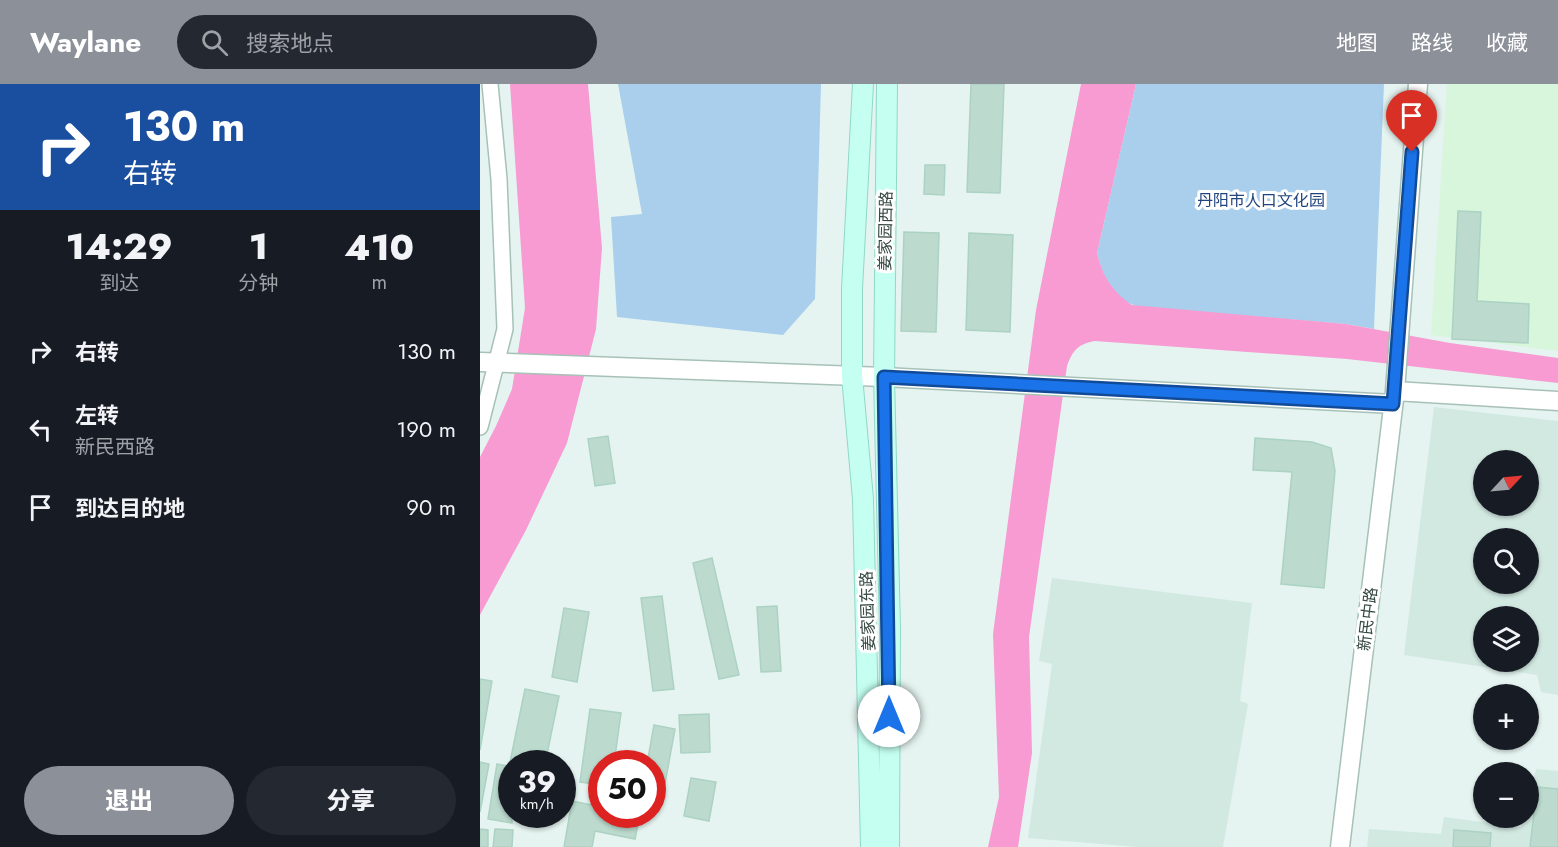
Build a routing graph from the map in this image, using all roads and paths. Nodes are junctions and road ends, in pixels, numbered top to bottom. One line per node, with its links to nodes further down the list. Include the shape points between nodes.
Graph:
1 (490, 84): 5 (street, via 499,179 505,329)
2 (863, 84): 6 (main road, 姜家园西路, via 852,289)
3 (887, 84): 7 (main road, 姜家园西路)
4 (1418, 84): 8 (street, 新民中路)
5 (497, 363): 6 (street); 10 (street)
6 (852, 376): 7 (street); 11 (main road, 姜家园东路, via 863,499)
7 (884, 377): 8 (street, via 1087,388); 12 (main road, 姜家园东路, via 890,629)
8 (1394, 392): 9 (street); 13 (street, 新民中路)
9 (1558, 401)
10 (480, 427)
11 (871, 847)
12 (889, 847)
13 (1340, 847)

